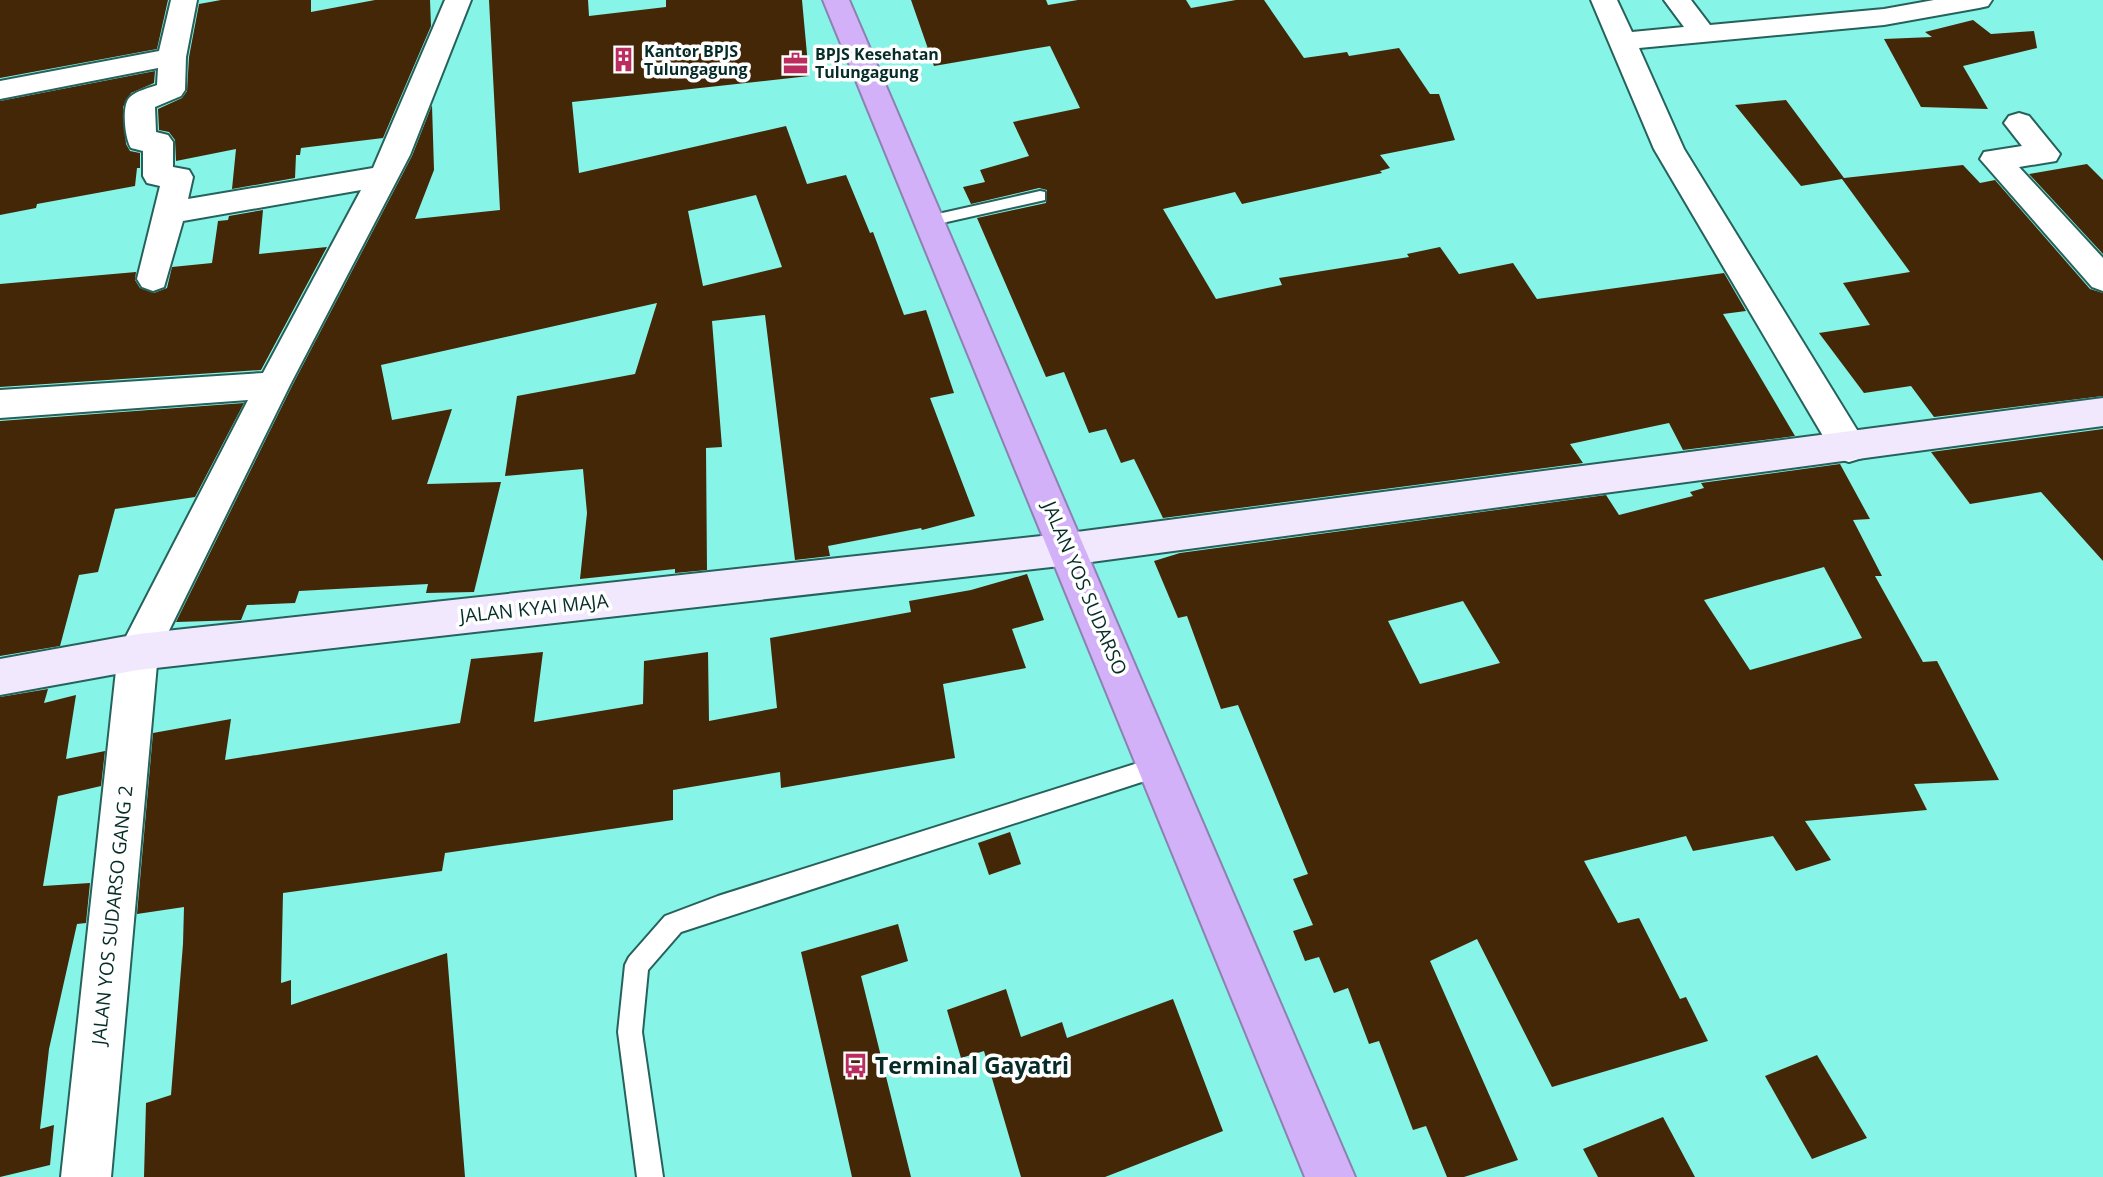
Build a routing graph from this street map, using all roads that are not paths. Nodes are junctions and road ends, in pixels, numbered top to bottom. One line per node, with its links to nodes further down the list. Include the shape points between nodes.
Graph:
1 (184, 0): 11 (street)
2 (458, 0): 14 (street)
3 (836, 0): 17 (highway, JALAN YOS SUDARSO)
4 (1604, 0): 23 (street, via 1669,149)
5 (1677, 0): 9 (street)
6 (1818, 0): 8 (street)
7 (1979, 0): 8 (street)
8 (1836, 22): 9 (street)
9 (1703, 34): 10 (street)
10 (1635, 40)
11 (172, 57): 12 (street); 16 (street, via 171,90 145,98 141,104 141,141 158,142 158,176 178,177)
12 (0, 90)
13 (2019, 123): 19 (street, via 2045,154 1995,159)
14 (384, 176): 16 (street); 20 (street)
15 (1040, 196): 17 (lane)
16 (170, 213): 18 (street)
17 (929, 222): 24 (highway, JALAN YOS SUDARSO)
18 (153, 279)
19 (2103, 279)
20 (273, 385): 21 (street); 25 (street)
21 (0, 404)
22 (2103, 412): 23 (street, JALAN KYAI MAJA)
23 (1849, 448): 24 (street, JALAN KYAI MAJA)
24 (1069, 549): 25 (street, JALAN KYAI MAJA); 27 (highway, JALAN YOS SUDARSO)
25 (138, 652): 26 (street, JALAN KYAI MAJA); 28 (street, JALAN YOS SUDARSO GANG 2)
26 (0, 677)
27 (1160, 766): 29 (lane, via 673,924 637,965 630,1032); 30 (highway, JALAN YOS SUDARSO)
28 (86, 1177)
29 (650, 1177)
30 (1331, 1177)

